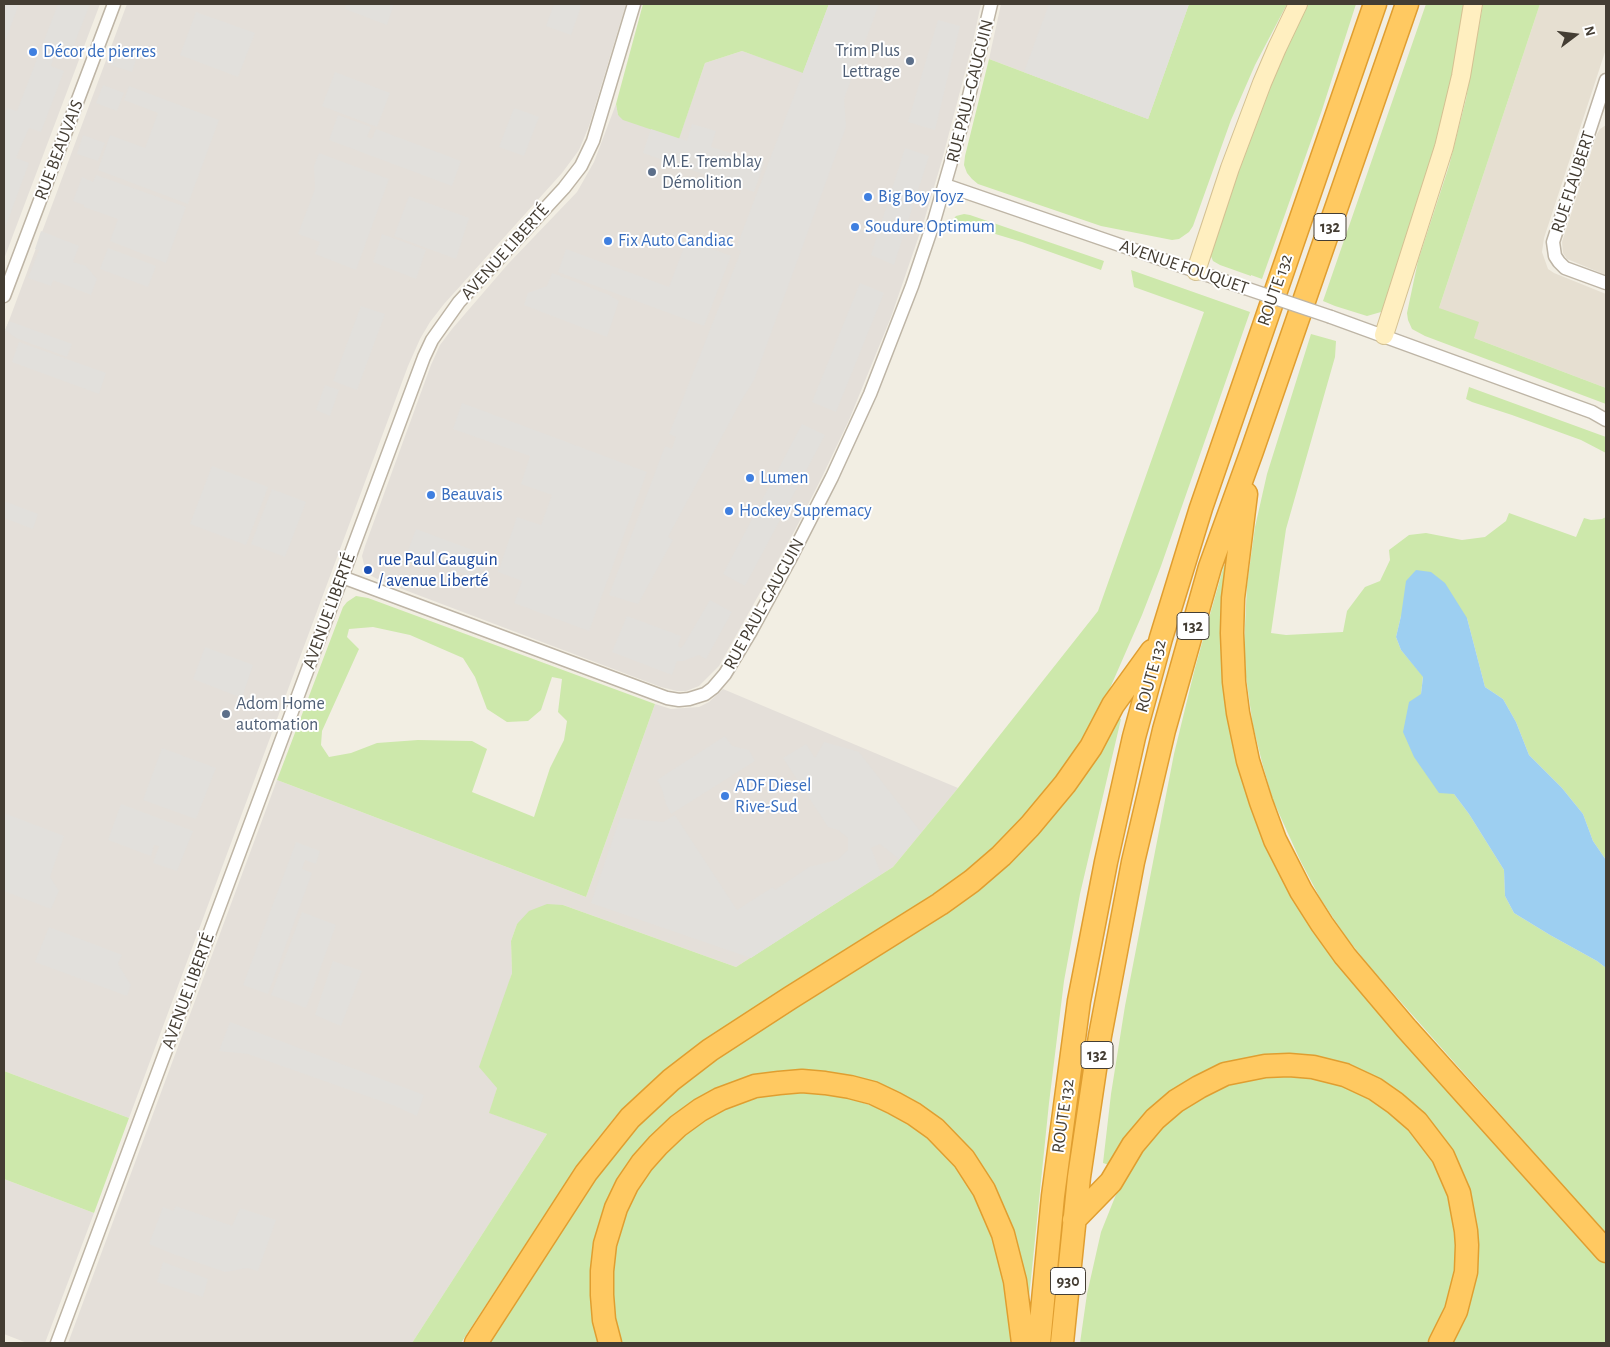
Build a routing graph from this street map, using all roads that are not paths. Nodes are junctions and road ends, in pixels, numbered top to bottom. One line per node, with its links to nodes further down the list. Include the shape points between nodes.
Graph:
1 (114, 4): 13 (street, RUE BEAUVAIS)
2 (634, 4): 19 (street, AVENUE LIBERTÉ, via 593,141 580,166 564,188 459,302 432,340)
3 (992, 4): 10 (street, RUE PAUL-GAUGUIN)
4 (1298, 4): 11 (street, via 1253,105)
5 (1375, 4): 20 (highway, ROUTE 132 / 132, via 1221,447)
6 (1407, 4): 18 (highway, ROUTE 132 / 132)
7 (1473, 4): 14 (street, via 1461,76 1444,147)
8 (1606, 80): 9 (street, RUE FLAUBERT)
9 (1602, 107): 12 (street, RUE FLAUBERT, via 1553,242 1556,256 1566,268)
10 (945, 185): 11 (street, AVENUE FOUQUET); 19 (street, RUE PAUL-GAUGUIN, via 909,295 843,454 751,631 725,674 705,694 679,700 654,694)
11 (1196, 271): 14 (street, AVENUE FOUQUET, bridge)
12 (1606, 284)
13 (4, 296)
14 (1384, 335): 15 (street, AVENUE FOUQUET)
15 (1592, 412): 16 (street, AVENUE FOUQUET); 17 (street, AVENUE FOUQUET)
16 (1606, 414)
17 (1606, 420)
18 (1252, 450): 21 (highway, ROUTE 132 / 132, via 1214,554 1194,621 1140,831 1101,1028); 22 (highway, via 1233,598 1233,666 1244,742 1275,840 1301,891 1345,956)
19 (342, 577): 23 (street, AVENUE LIBERTÉ)
20 (1161, 638): 24 (highway, via 1065,784 1001,856 940,904 710,1050 630,1118 578,1184); 27 (highway, ROUTE 132 / 132, via 1123,785 1083,977 1053,1196)
21 (1074, 1220): 28 (highway, 930); 29 (highway, via 1111,1182 1129,1150 1155,1119 1198,1086 1225,1074 1271,1066 1313,1067 1345,1075 1370,1086 1417,1122 1442,1156 1459,1193 1466,1231 1466,1272 1456,1311)
22 (1606, 1251)
23 (57, 1343)
24 (476, 1343)
25 (610, 1343): 26 (highway, via 604,1320 603,1257 616,1208 638,1168 667,1136 709,1105 755,1086 802,1081 850,1087 894,1103 935,1129 964,1159 987,1197 1003,1234 1015,1281)
26 (1024, 1343)
27 (1039, 1343)
28 (1062, 1343)
29 (1440, 1343)

